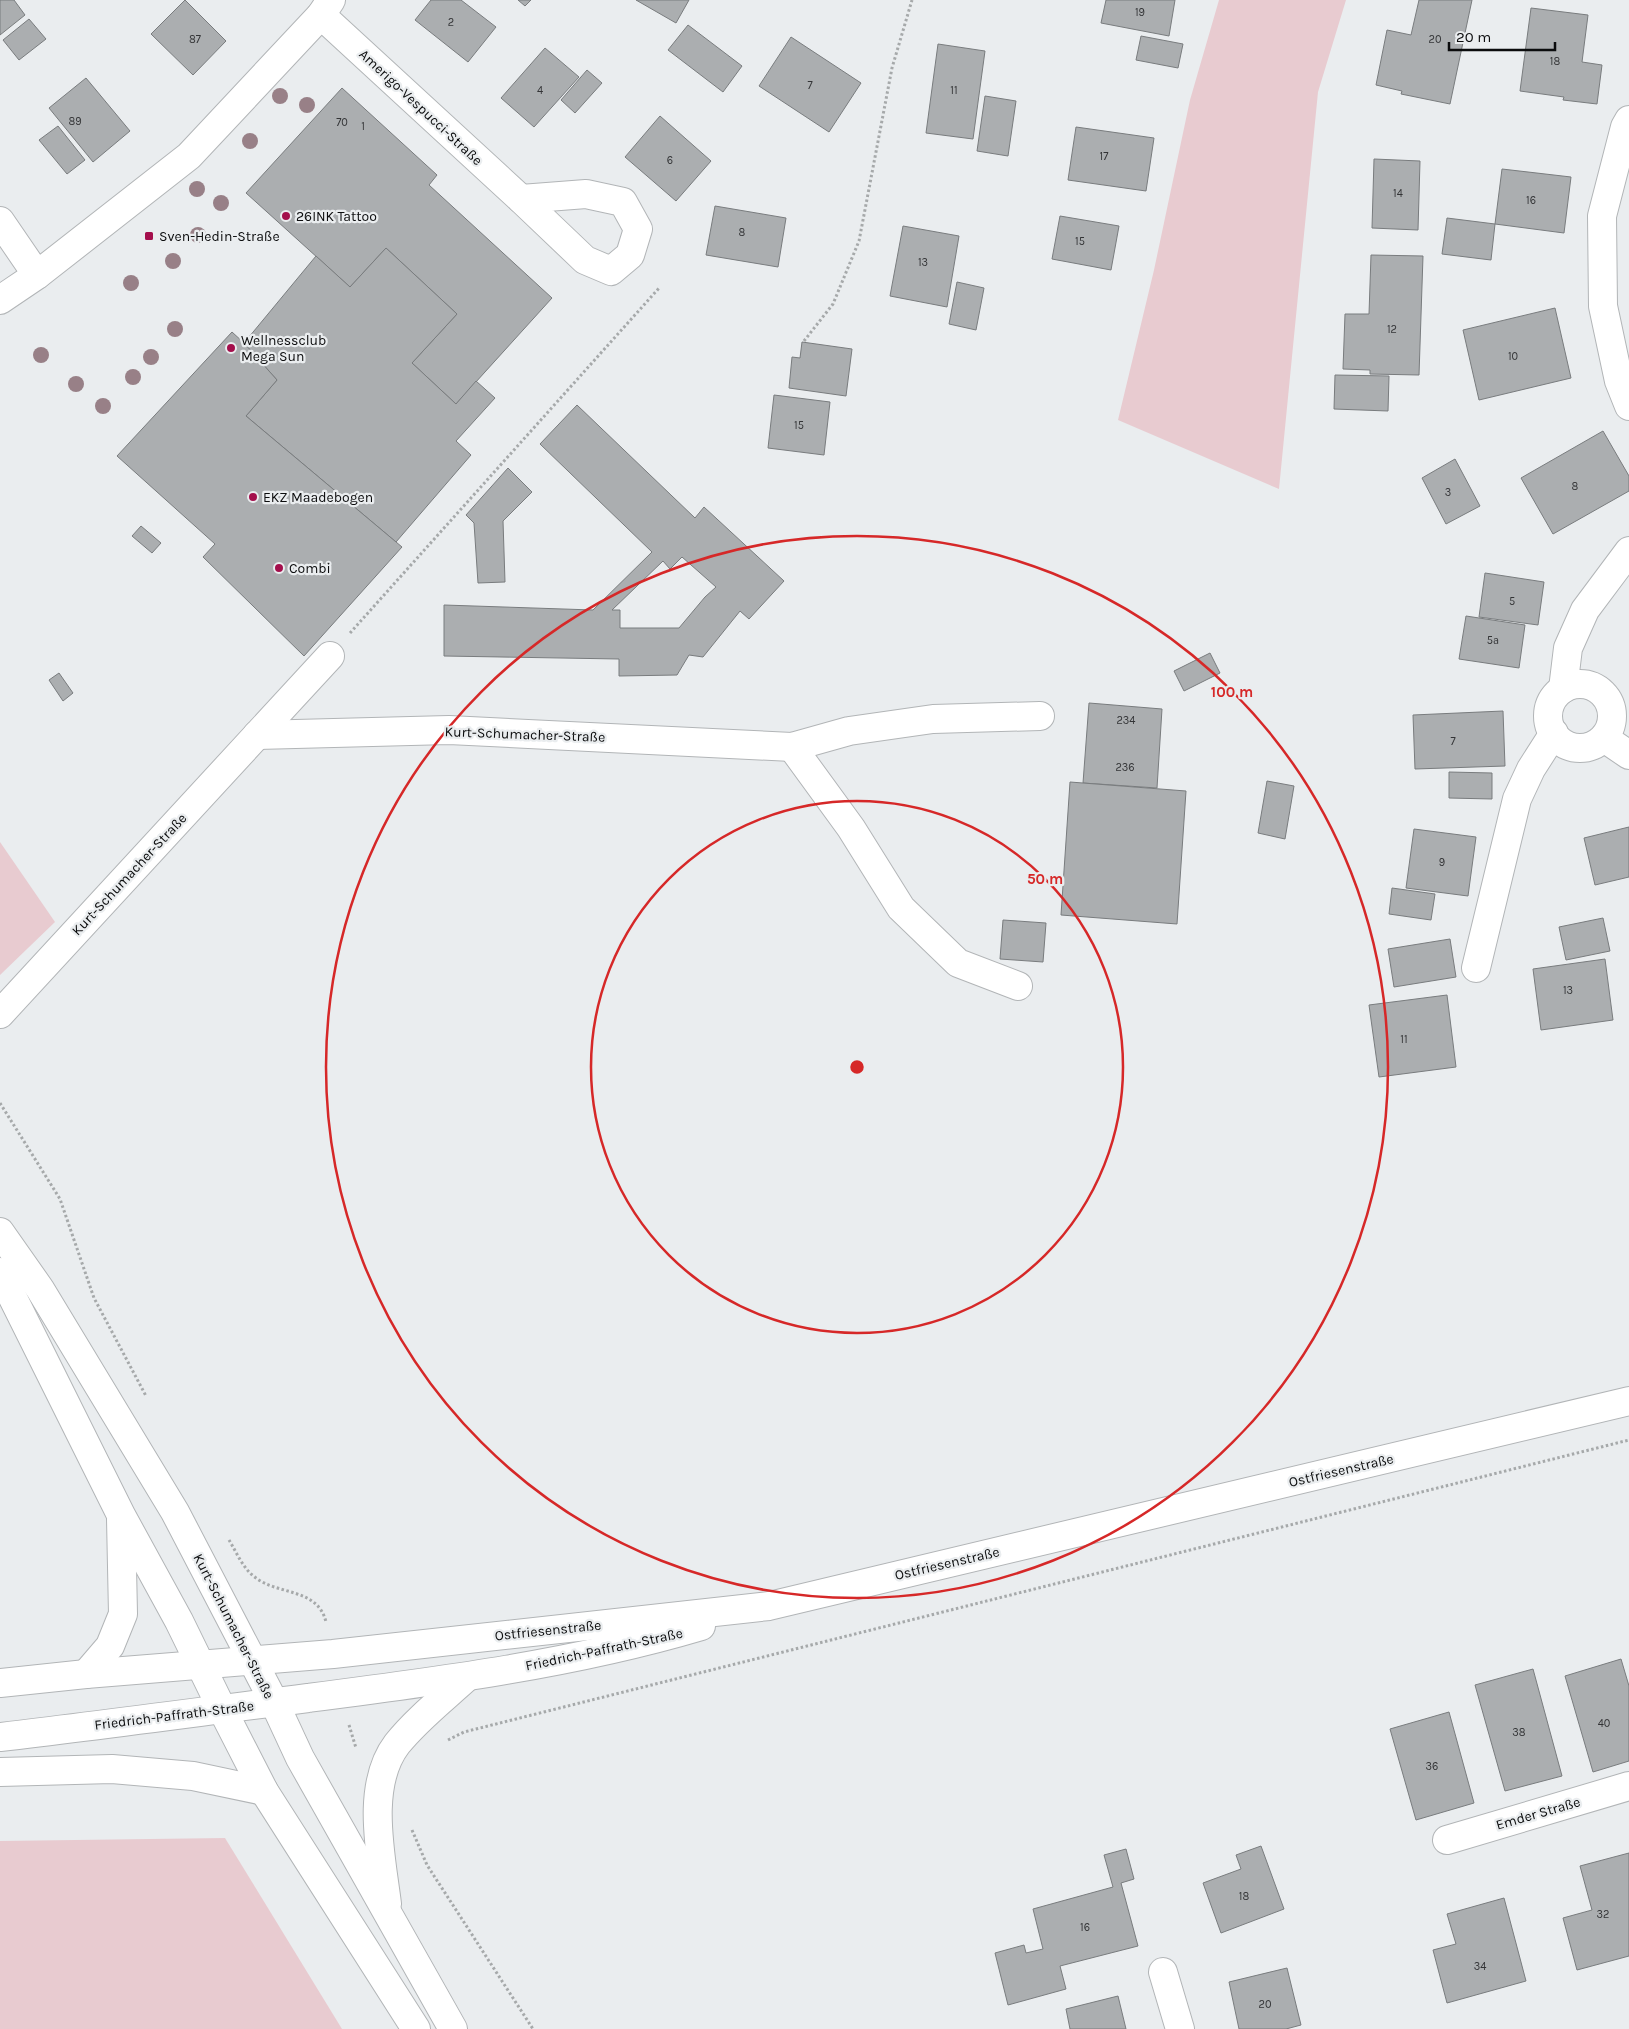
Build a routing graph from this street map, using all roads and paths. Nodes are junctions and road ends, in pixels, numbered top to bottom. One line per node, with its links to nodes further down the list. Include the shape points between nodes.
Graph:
1 (912, 0): 9 (path, via 892,68 860,241 833,304)
2 (326, 7): 4 (street, Amerigo-Vespucci-Straße); 6 (street, via 189,156)
3 (1629, 120): 10 (street, via 1602,216 1603,306 1618,382)
4 (521, 200)
5 (0, 221): 6 (street)
6 (37, 275): 8 (street)
7 (660, 287): 12 (path)
8 (0, 300)
9 (804, 341)
10 (1629, 406)
11 (1629, 551): 13 (street, via 1585,610 1568,648)
12 (330, 656): 16 (street, Kurt-Schumacher-Straße)
13 (1563, 689): 15 (street, via 1550,704 1548,714); 17 (street, via 1582,684 1593,686 1604,696 1612,719)
14 (1040, 716): 18 (street, Kurt-Schumacher-Straße, via 933,720 849,731)
15 (1554, 734): 17 (street, via 1568,746 1578,748 1596,744); 20 (street, via 1531,769 1517,799)
16 (257, 735): 18 (street, Kurt-Schumacher-Straße, via 449,730); 22 (street, Kurt-Schumacher-Straße)
17 (1604, 738): 19 (street)
18 (792, 746): 21 (street, via 851,828 901,908 958,963)
19 (1629, 755)
20 (1476, 968)
21 (1018, 986)
22 (0, 1014)
23 (0, 1103): 26 (path, via 60,1198 94,1298)
24 (0, 1232): 33 (street, Kurt-Schumacher-Straße, via 40,1289 175,1512)
25 (0, 1272): 29 (street)
26 (148, 1400)
27 (1629, 1402): 31 (street, Ostfriesenstraße)
28 (1629, 1440): 42 (path, via 464,1732)
29 (120, 1515): 34 (street); 35 (street, via 123,1614 110,1646)
30 (225, 1534): 32 (path, via 245,1568 256,1578 268,1585 306,1596 318,1607 325,1618)
31 (769, 1606): 32 (street, Ostfriesenstraße); 36 (street, Friedrich-Paffrath-Straße, via 650,1642)
32 (333, 1654): 33 (street, Ostfriesenstraße)
33 (253, 1661): 34 (street); 39 (street, Kurt-Schumacher-Straße)
34 (201, 1665): 35 (street); 40 (street)
35 (86, 1674): 37 (street)
36 (466, 1678): 38 (street, Friedrich-Paffrath-Straße); 44 (street, via 396,1746)
37 (0, 1683)
38 (342, 1694): 39 (street, Friedrich-Paffrath-Straße); 44 (path, via 360,1760 365,1766)
39 (274, 1702): 40 (street, Friedrich-Paffrath-Straße); 49 (street, Kurt-Schumacher-Straße, via 300,1758)
40 (222, 1709): 41 (street, Friedrich-Paffrath-Straße); 46 (street)
41 (0, 1737)
42 (447, 1741)
43 (0, 1772): 46 (street, via 112,1769 193,1776)
44 (382, 1773): 49 (street, via 377,1818)
45 (1629, 1786): 48 (street, Emder Straße)
46 (264, 1791): 51 (street)
47 (410, 1826): 53 (path, via 427,1865)
48 (1447, 1840)
49 (388, 1916): 52 (street, Kurt-Schumacher-Straße)
50 (1163, 1972): 54 (street)
51 (416, 2029)
52 (453, 2029)
53 (534, 2029)
54 (1180, 2029)

